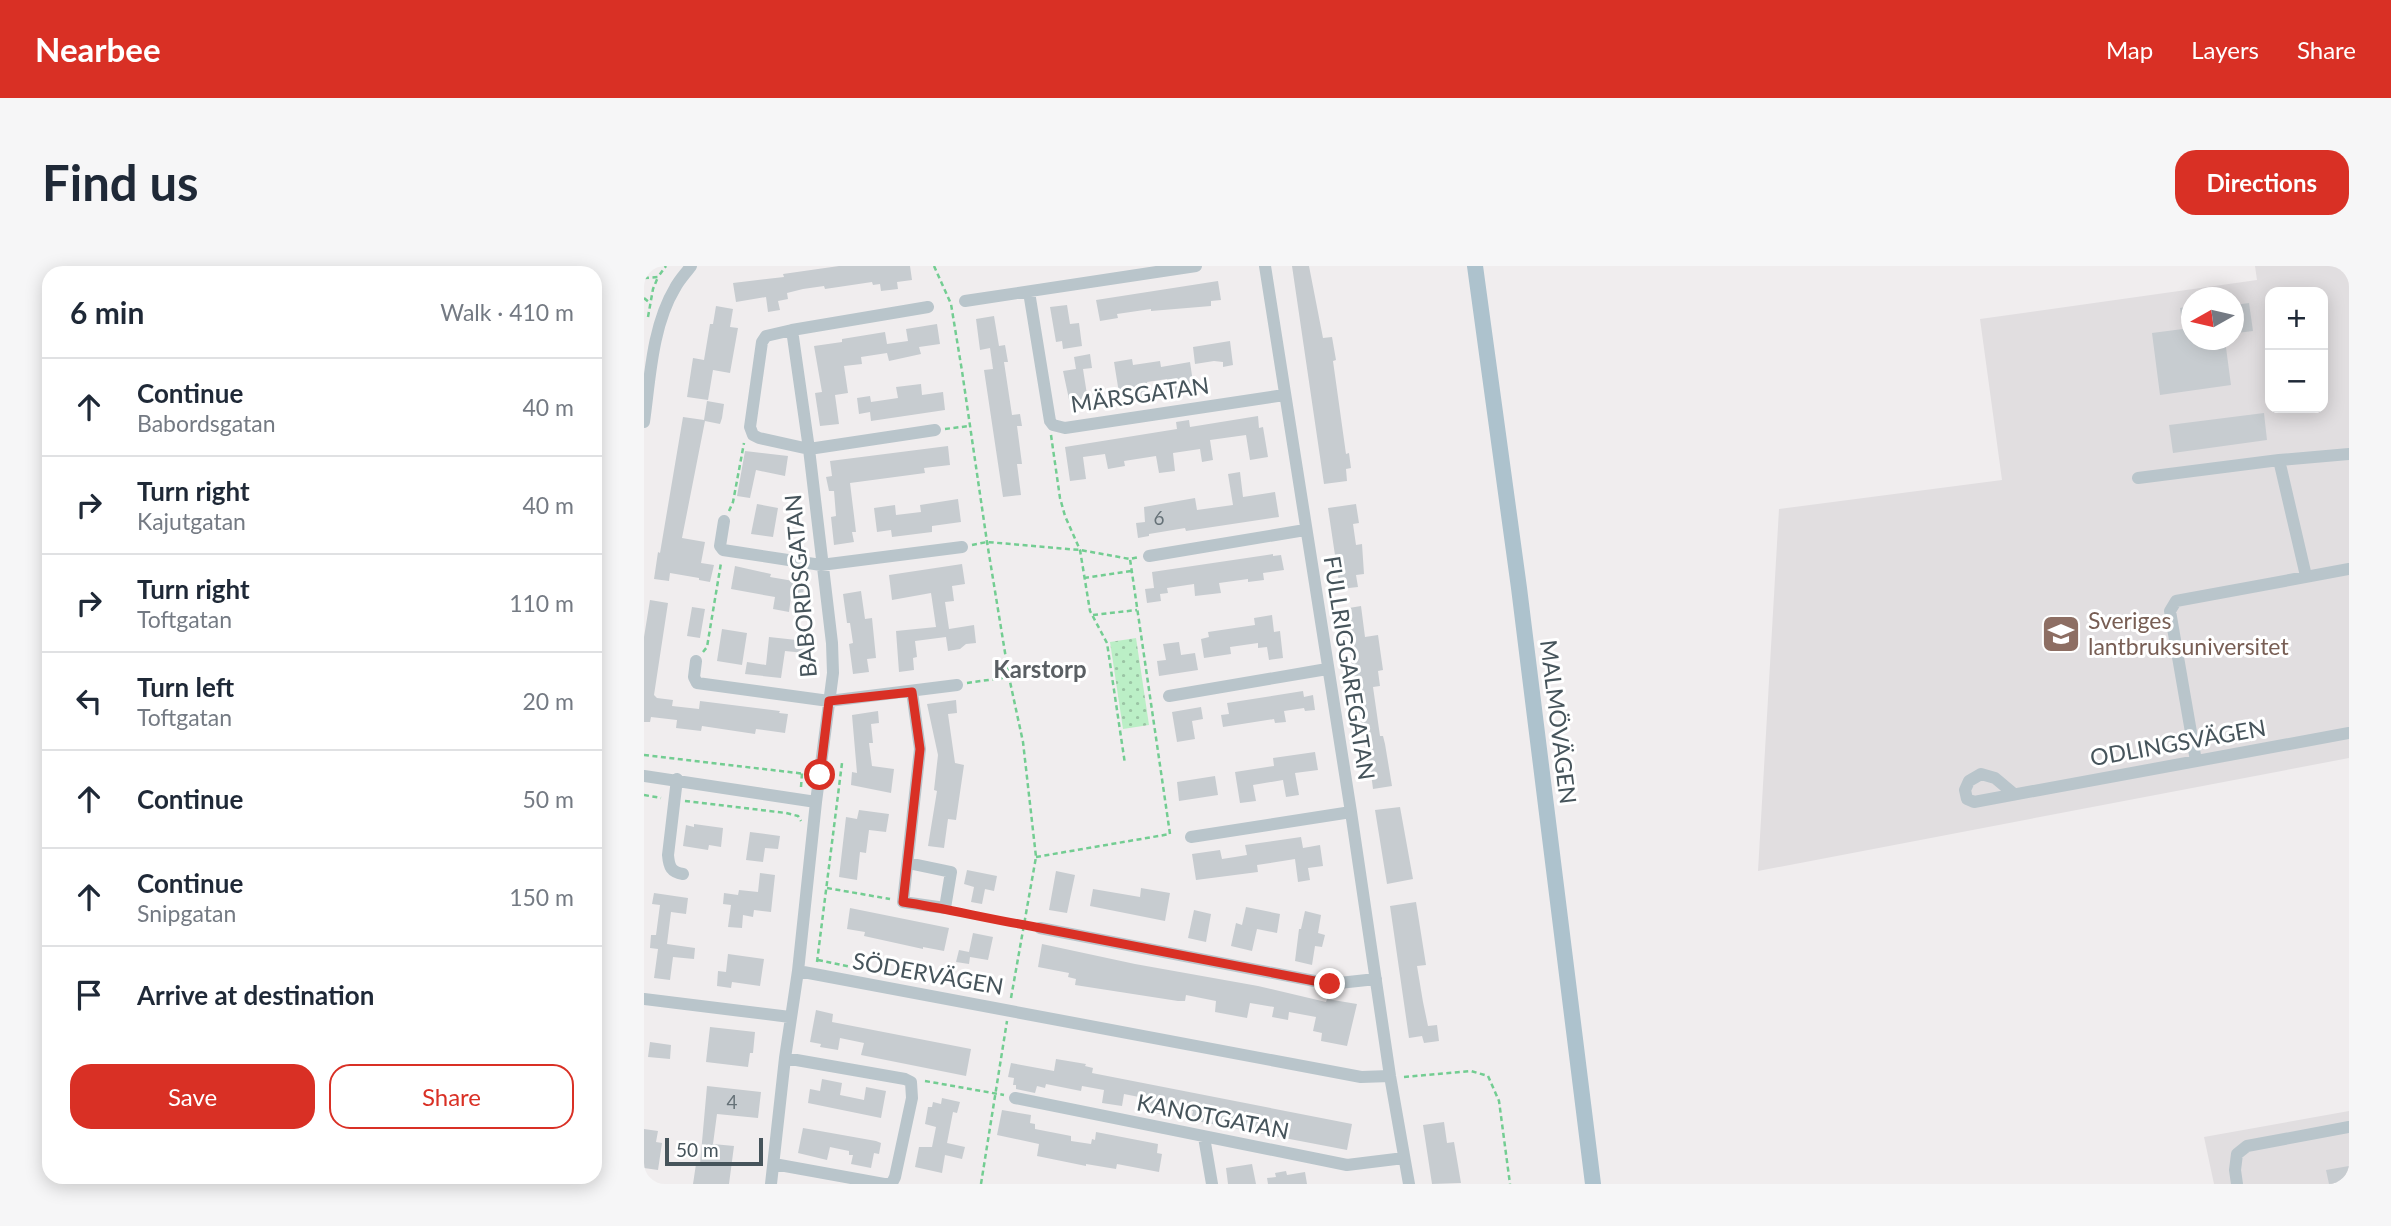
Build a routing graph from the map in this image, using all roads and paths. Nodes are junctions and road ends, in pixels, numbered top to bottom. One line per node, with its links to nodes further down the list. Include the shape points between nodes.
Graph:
1 (666, 266): 7 (path)
2 (691, 266): 18 (street, via 675,287 658,335)
3 (934, 266): 13 (path)
4 (1196, 266): 9 (street)
5 (1265, 266): 17 (street, FULLRIGGAREGATAN)
6 (1475, 266): 92 (main road, MALMÖVÄGEN)
7 (658, 277): 8 (path); 12 (path)
8 (644, 278)
9 (1029, 292): 11 (street); 19 (street, MÄRSGATAN)
10 (644, 298): 12 (path)
11 (965, 301): 13 (path)
12 (650, 303): 15 (path)
13 (951, 304): 21 (path)
14 (928, 307): 16 (street)
15 (646, 328)
16 (792, 330): 20 (street, via 766,336 762,342); 23 (street, BABORDSGATAN)
17 (1284, 395): 19 (street, MÄRSGATAN, via 1065,428); 28 (street, FULLRIGGAREGATAN)
18 (644, 422)
19 (1053, 425): 32 (path, via 1060,498)
20 (750, 426): 23 (street, via 759,438); 27 (path, via 733,502)
21 (970, 426): 22 (path); 29 (path)
22 (935, 430): 23 (street)
23 (809, 449): 34 (street, BABORDSGATAN)
24 (2349, 454): 25 (street)
25 (2279, 460): 26 (street); 37 (street)
26 (2137, 478)
27 (724, 521): 31 (street)
28 (1305, 530): 33 (street); 42 (street, FULLRIGGAREGATAN)
29 (987, 542): 30 (path); 32 (path); 43 (path)
30 (962, 547): 34 (street)
31 (723, 550): 34 (street); 41 (path, via 707,647)
32 (1080, 550): 36 (path, via 1130,559); 38 (path)
33 (1149, 556)
34 (821, 565): 47 (street, BABORDSGATAN, via 832,643)
35 (2349, 569): 37 (street)
36 (1131, 571): 38 (path); 39 (path)
37 (2306, 576): 50 (street, via 2176,601 2170,611)
38 (1084, 578): 40 (path)
39 (1137, 610): 40 (path); 63 (path, via 1170,834)
40 (1093, 615): 52 (path, via 1107,643)
41 (696, 661): 47 (street, via 697,682)
42 (1327, 669): 46 (street); 60 (street, FULLRIGGAREGATAN)
43 (1009, 677): 44 (path); 63 (path, via 1023,743)
44 (957, 685): 45 (street)
45 (912, 692): 47 (street); 64 (street, via 920,749)
46 (1169, 696)
47 (829, 701): 53 (street, BABORDSGATAN)
48 (2349, 733): 50 (street, ODLINGSVÄGEN)
49 (644, 755): 53 (path)
50 (2196, 761): 56 (street, ODLINGSVÄGEN)
51 (842, 764): 66 (path)
52 (1125, 764)
53 (820, 775): 59 (street, BABORDSGATAN)
54 (644, 776): 55 (street)
55 (677, 779): 58 (street); 59 (street)
56 (2014, 794)
57 (644, 795): 58 (path)
58 (675, 800): 61 (path, via 786,813 798,816); 65 (street, via 667,856 669,866)
59 (816, 802): 71 (street)
60 (1351, 812): 62 (street); 73 (street, FULLRIGGAREGATAN)
61 (802, 823)
62 (1191, 837)
63 (1036, 857): 69 (path)
64 (908, 863): 67 (street); 68 (street, via 951,872)
65 (683, 874)
66 (827, 888): 67 (path); 72 (path)
67 (903, 902): 68 (street)
68 (945, 908): 69 (path)
69 (1025, 925): 70 (path); 75 (path)
70 (1040, 928): 73 (street, via 1330,984)
71 (797, 971): 72 (street, SÖDERVÄGEN); 76 (street)
72 (815, 975): 75 (street, SÖDERVÄGEN)
73 (1376, 979): 78 (street, FULLRIGGAREGATAN)
74 (644, 999): 76 (street)
75 (1009, 1010): 78 (street, SÖDERVÄGEN, via 1361,1077); 80 (path)
76 (790, 1017): 77 (street)
77 (785, 1058): 79 (street); 85 (street)
78 (1390, 1076): 84 (street, FULLRIGGAREGATAN); 91 (path, via 1471,1071 1488,1076 1499,1101)
79 (911, 1082): 80 (path); 87 (street, via 912,1098 895,1177)
80 (994, 1093): 81 (path); 88 (path)
81 (1015, 1098): 83 (street, KANOTGATAN)
82 (2349, 1127): 93 (street, via 2247,1146 2237,1154)
83 (1204, 1137): 84 (street, KANOTGATAN, via 1355,1166); 89 (street)
84 (1404, 1158): 90 (street, FULLRIGGAREGATAN)
85 (774, 1164): 86 (street); 87 (street)
86 (771, 1184)
87 (885, 1184)
88 (981, 1184)
89 (1212, 1184)
90 (1409, 1184)
91 (1510, 1184)
92 (1593, 1184)
93 (2237, 1184)

